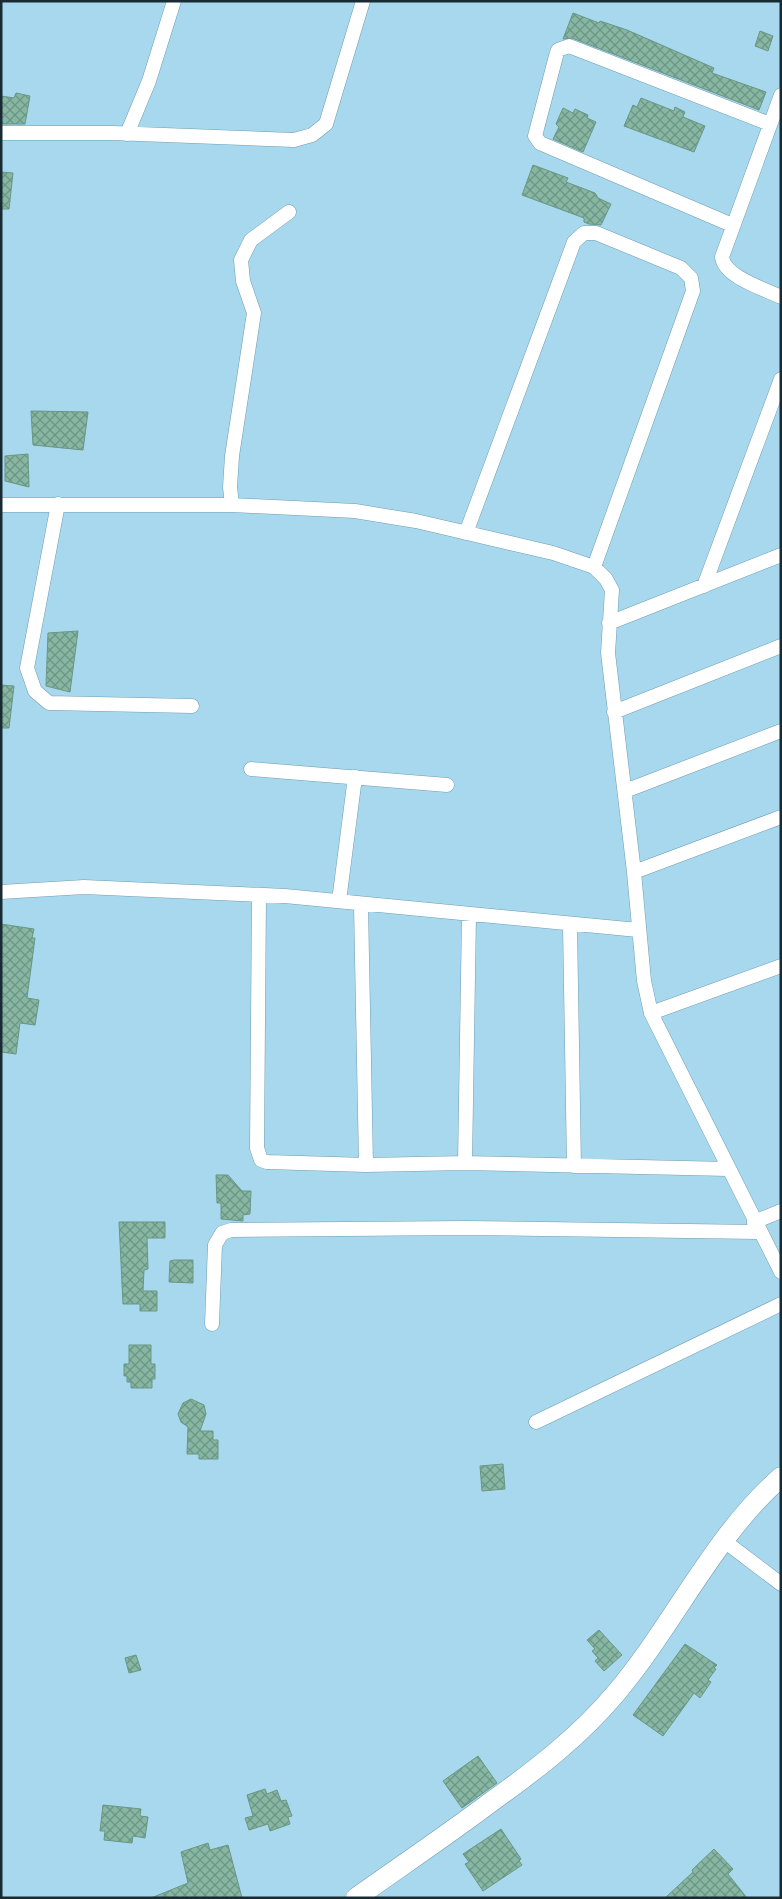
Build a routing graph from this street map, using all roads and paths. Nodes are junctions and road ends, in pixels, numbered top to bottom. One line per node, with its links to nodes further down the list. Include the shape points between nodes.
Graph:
1 (174, 1): 6 (street, via 149,81)
2 (363, 1): 6 (street, via 326,124 312,135 294,140)
3 (781, 94): 4 (street)
4 (770, 124): 8 (street); 8 (street, via 569,46 558,50 535,136 540,143)
5 (1, 134): 6 (street)
6 (127, 134)
7 (289, 212): 13 (street, via 251,240 241,260 243,281 254,313 232,456)
8 (732, 225): 9 (street, via 722,257 727,268)
9 (781, 297)
10 (781, 378): 17 (street)
11 (58, 504): 12 (street); 13 (street); 20 (street, via 27,668 35,691 49,702)
12 (1, 505)
13 (232, 505): 14 (street, via 355,511)
14 (466, 533): 16 (street, via 553,553); 16 (street, via 574,242 584,233 596,233 681,268 693,283 693,291)
15 (781, 555): 17 (street)
16 (594, 567): 18 (street, via 612,590)
17 (704, 586): 18 (street)
18 (609, 622): 21 (street, via 608,653)
19 (781, 646): 21 (street)
20 (192, 706)
21 (614, 712): 26 (street)
22 (781, 732): 26 (street)
23 (251, 769): 24 (street)
24 (355, 777): 25 (street); 31 (street)
25 (447, 785)
26 (625, 791): 28 (street)
27 (781, 816): 28 (street)
28 (634, 872): 35 (street)
29 (1, 892): 30 (street, via 84,887)
30 (259, 895): 31 (street); 39 (street, via 258,1154 267,1162)
31 (339, 901): 32 (street)
32 (361, 905): 33 (street); 39 (street)
33 (469, 915): 34 (street); 38 (street)
34 (570, 925): 35 (street); 40 (street)
35 (638, 930): 37 (street, via 644,981)
36 (781, 966): 37 (street)
37 (652, 1013): 41 (street)
38 (465, 1163): 39 (street); 40 (street)
39 (366, 1165)
40 (574, 1166): 41 (street)
41 (728, 1169): 43 (street)
42 (781, 1211): 43 (street)
43 (757, 1227): 44 (street); 46 (street, via 231,1230 222,1233 215,1245)
44 (781, 1272)
45 (781, 1304): 47 (street)
46 (212, 1324)
47 (536, 1422)
48 (781, 1477): 49 (street)
49 (723, 1540): 50 (street); 51 (street, via 617,1692 581,1732 549,1760)
50 (781, 1584)
51 (356, 1898)

